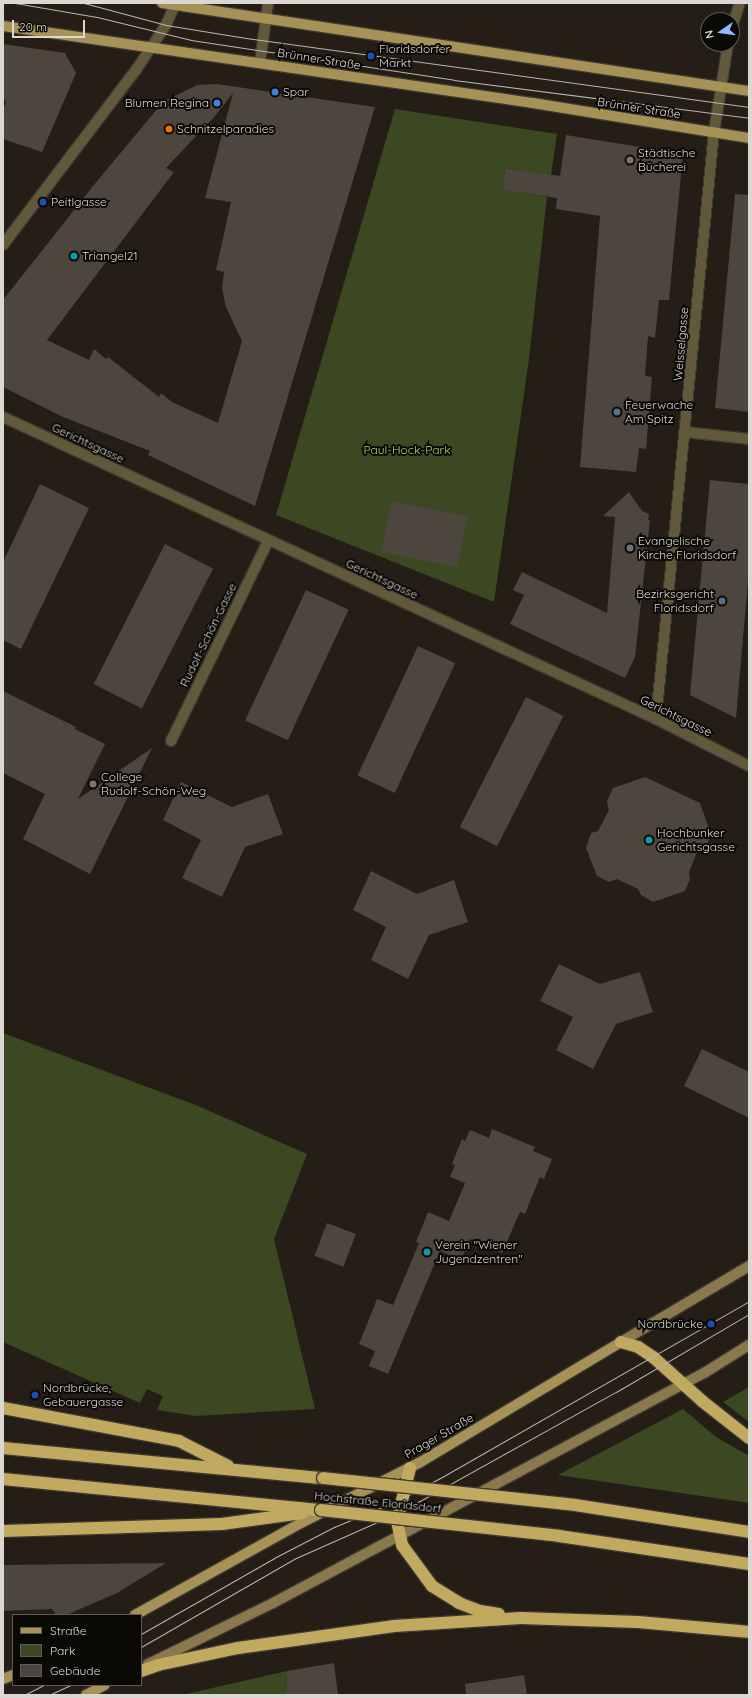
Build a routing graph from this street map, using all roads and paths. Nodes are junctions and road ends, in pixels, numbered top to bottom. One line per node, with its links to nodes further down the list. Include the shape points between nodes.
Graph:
1 (162, 3): 3 (main road)
2 (268, 3): 4 (street)
3 (175, 5): 4 (main road); 6 (street)
4 (267, 19): 8 (street); 9 (main road)
5 (3, 26): 6 (main road, Brünner Straße)
6 (151, 48): 8 (main road, Brünner Straße); 13 (street)
7 (726, 52): 9 (street, Weisselgasse)
8 (260, 63): 11 (main road, Brünner Straße)
9 (720, 86): 10 (main road); 11 (street, Weisselgasse)
10 (749, 91)
11 (714, 132): 12 (main road, Brünner Straße); 15 (street, Weisselgasse)
12 (749, 138)
13 (3, 245)
14 (3, 417): 17 (street, Gerichtsgasse)
15 (686, 432): 16 (street); 18 (street, Weisselgasse)
16 (749, 439)
17 (268, 541): 18 (street, Gerichtsgasse); 19 (street, Rudolf-Schön-Gasse)
18 (656, 720): 20 (street, Gerichtsgasse)
19 (171, 741)
20 (749, 766)
21 (749, 1266): 22 (main road, Prager Straße)
22 (620, 1342): 24 (highway, via 638,1347); 28 (main road, Prager Straße)
23 (749, 1344): 24 (main road)
24 (685, 1383): 26 (highway, via 702,1401); 34 (main road)
25 (3, 1408): 29 (highway, via 179,1441)
26 (749, 1438)
27 (3, 1448): 29 (highway, Hochstraße Floridsdorf)
28 (410, 1468): 34 (highway, via 397,1521); 36 (main road, Prager Straße, via 301,1523)
29 (234, 1469): 33 (highway, Hochstraße Floridsdorf, bridge, via 575,1505)
30 (3, 1479): 31 (highway, Hochstraße Floridsdorf)
31 (321, 1510): 32 (highway, via 222,1524); 35 (highway, Hochstraße Floridsdorf, bridge, via 559,1536)
32 (3, 1531)
33 (749, 1532)
34 (400, 1535): 37 (highway, via 402,1545 432,1586 459,1603 480,1611); 39 (main road, via 273,1603)
35 (749, 1564)
36 (137, 1614)
37 (521, 1618): 38 (highway, via 638,1622); 40 (highway, via 394,1626 238,1648)
38 (749, 1632)
39 (142, 1668)
40 (142, 1671)
41 (12, 1676): 42 (main road)
42 (3, 1680)
43 (104, 1686): 44 (main road)
44 (86, 1695)

